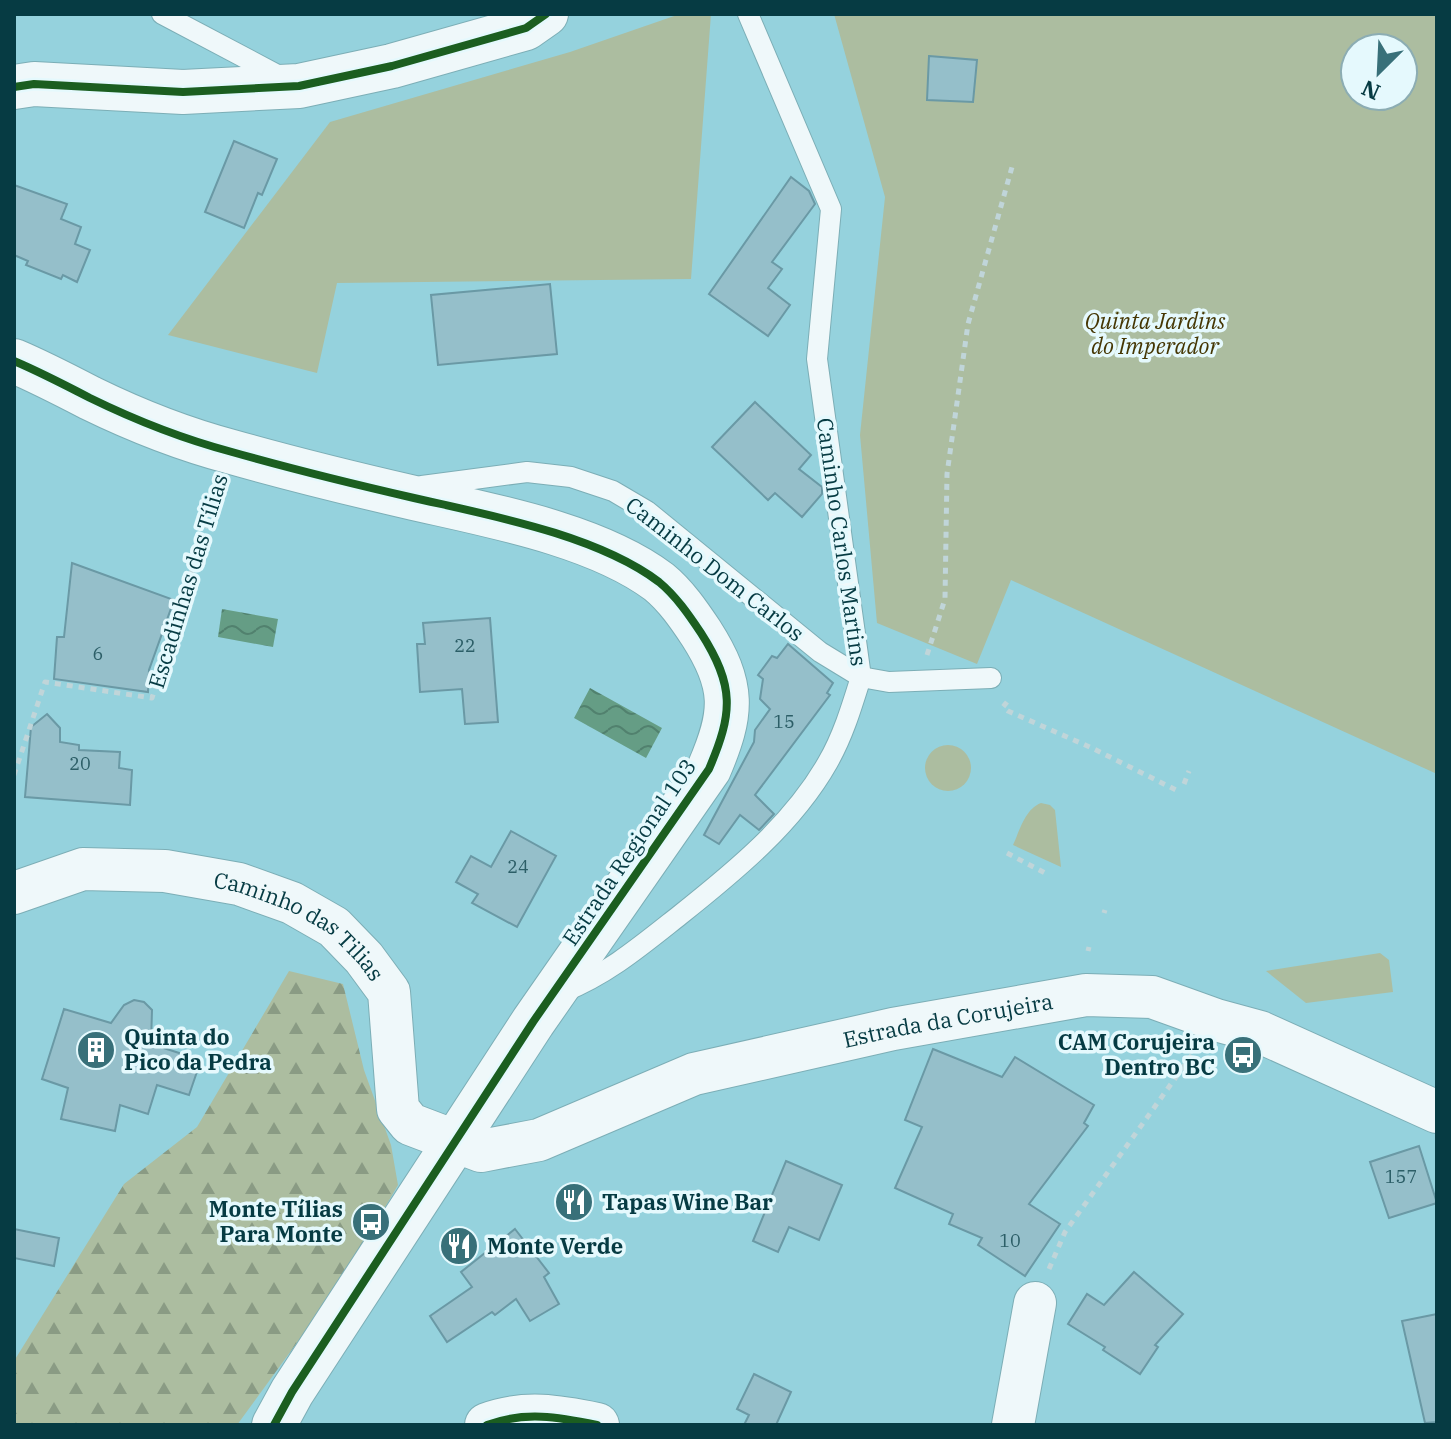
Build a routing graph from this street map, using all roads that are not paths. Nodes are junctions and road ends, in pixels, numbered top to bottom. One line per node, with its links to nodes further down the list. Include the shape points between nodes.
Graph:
1 (162, 14): 4 (lane)
2 (546, 14): 4 (main road, via 526,28)
3 (748, 14): 8 (lane, Caminho Carlos Martins, via 831,209 817,359)
4 (299, 86): 5 (main road, via 183,92)
5 (14, 87)
6 (14, 361): 7 (main road, Estrada Regional 103, via 160,428 229,452)
7 (385, 491): 8 (lane, Caminho Dom Carlos, via 527,472 571,477 613,491 647,511 820,652); 11 (main road, Estrada Regional 103, via 517,522 635,566 678,601 713,652 725,681 729,704 722,741 709,769)
8 (861, 677): 9 (lane, Caminho Dom Carlos, via 889,682); 11 (lane, Caminho Carlos Martins, via 828,763 787,818 740,867 628,957 593,980)
9 (991, 678)
10 (14, 893): 13 (street, Caminho das Tilias, via 83,869 165,871 239,884 292,903 334,927 389,992 398,1109 410,1124)
11 (552, 997): 13 (main road, Estrada Regional 103)
12 (1437, 1112): 13 (street, Estrada da Corujeira, via 1260,1032 1152,997 1086,995 893,1029 694,1074 539,1140 481,1151)
13 (456, 1143): 15 (main road, Estrada Regional 103)
14 (1035, 1303): 18 (street)
15 (274, 1425)
16 (487, 1425): 17 (main road, via 547,1415)
17 (597, 1425)
18 (1013, 1425)

